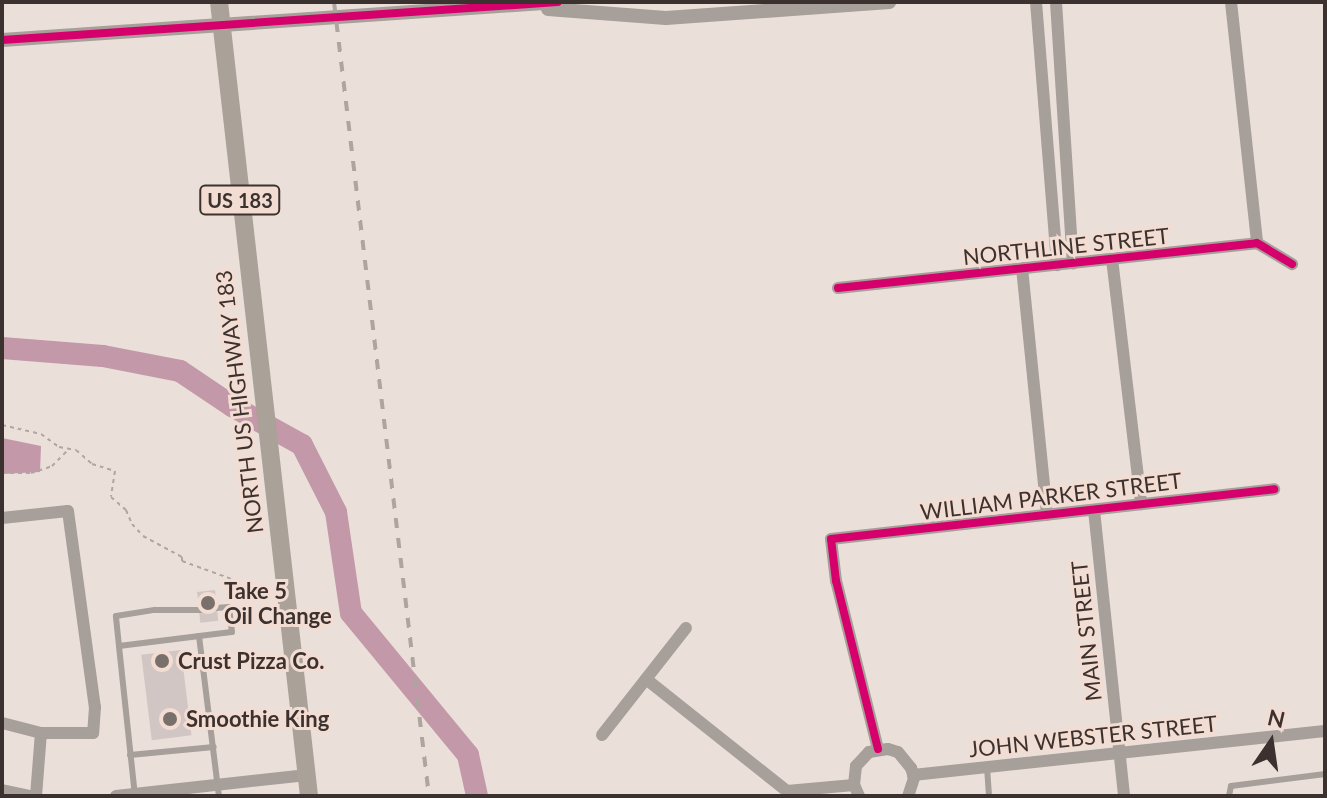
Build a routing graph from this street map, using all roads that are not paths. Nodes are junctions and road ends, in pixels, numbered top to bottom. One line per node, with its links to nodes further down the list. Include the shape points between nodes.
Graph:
1 (219, 2): 8 (main road, NORTH US HIGHWAY 183 / US 183)
2 (558, 2): 7 (street)
3 (889, 2): 7 (street, via 666,18)
4 (1036, 2): 14 (street)
5 (1056, 2): 12 (street)
6 (1231, 2): 10 (street)
7 (515, 6): 8 (street)
8 (222, 26): 9 (street); 38 (main road, NORTH US HIGHWAY 183 / US 183)
9 (2, 40)
10 (1257, 243): 11 (street, NORTHLINE STREET); 13 (street)
11 (1112, 259): 12 (street, NORTHLINE STREET); 18 (street)
12 (1073, 263): 14 (street, NORTHLINE STREET)
13 (1292, 264)
14 (1057, 265): 15 (street, NORTHLINE STREET)
15 (1022, 268): 16 (street, NORTHLINE STREET); 20 (street)
16 (838, 288)
17 (1274, 489): 18 (street, WILLIAM PARKER STREET)
18 (1141, 504): 19 (street, WILLIAM PARKER STREET)
19 (1094, 510): 20 (street, WILLIAM PARKER STREET); 34 (street, MAIN STREET)
20 (1047, 515): 33 (street, WILLIAM PARKER STREET, via 831,539 836,581)
21 (2, 518): 30 (street, via 68,511 95,707 93,733)
22 (216, 608): 25 (lane, via 229,607 232,632)
23 (201, 610): 26 (lane, via 116,616)
24 (686, 628): 27 (street)
25 (199, 636): 26 (lane); 32 (lane)
26 (119, 646): 35 (lane)
27 (646, 679): 31 (street); 41 (street, via 787,791)
28 (2, 723): 30 (street)
29 (1325, 731): 34 (street, JOHN WEBSTER STREET)
30 (41, 733): 44 (street)
31 (602, 735)
32 (214, 747): 35 (lane); 42 (lane)
33 (878, 749): 39 (street, via 898,752); 41 (street, via 856,766)
34 (1119, 754): 36 (street, JOHN WEBSTER STREET); 49 (street, MAIN STREET)
35 (130, 755): 43 (lane)
36 (987, 767): 39 (street, JOHN WEBSTER STREET); 48 (lane)
37 (1325, 774): 50 (lane, via 1231,786)
38 (307, 775): 42 (street); 46 (main road, NORTH US HIGHWAY 183 / US 183)
39 (913, 775): 47 (street)
40 (2, 790): 44 (street)
41 (856, 790)
42 (219, 791): 43 (street)
43 (135, 795): 45 (street)
44 (33, 796)
45 (116, 796)
46 (309, 796)
47 (908, 796)
48 (989, 796)
49 (1124, 796)
50 (1229, 796)

